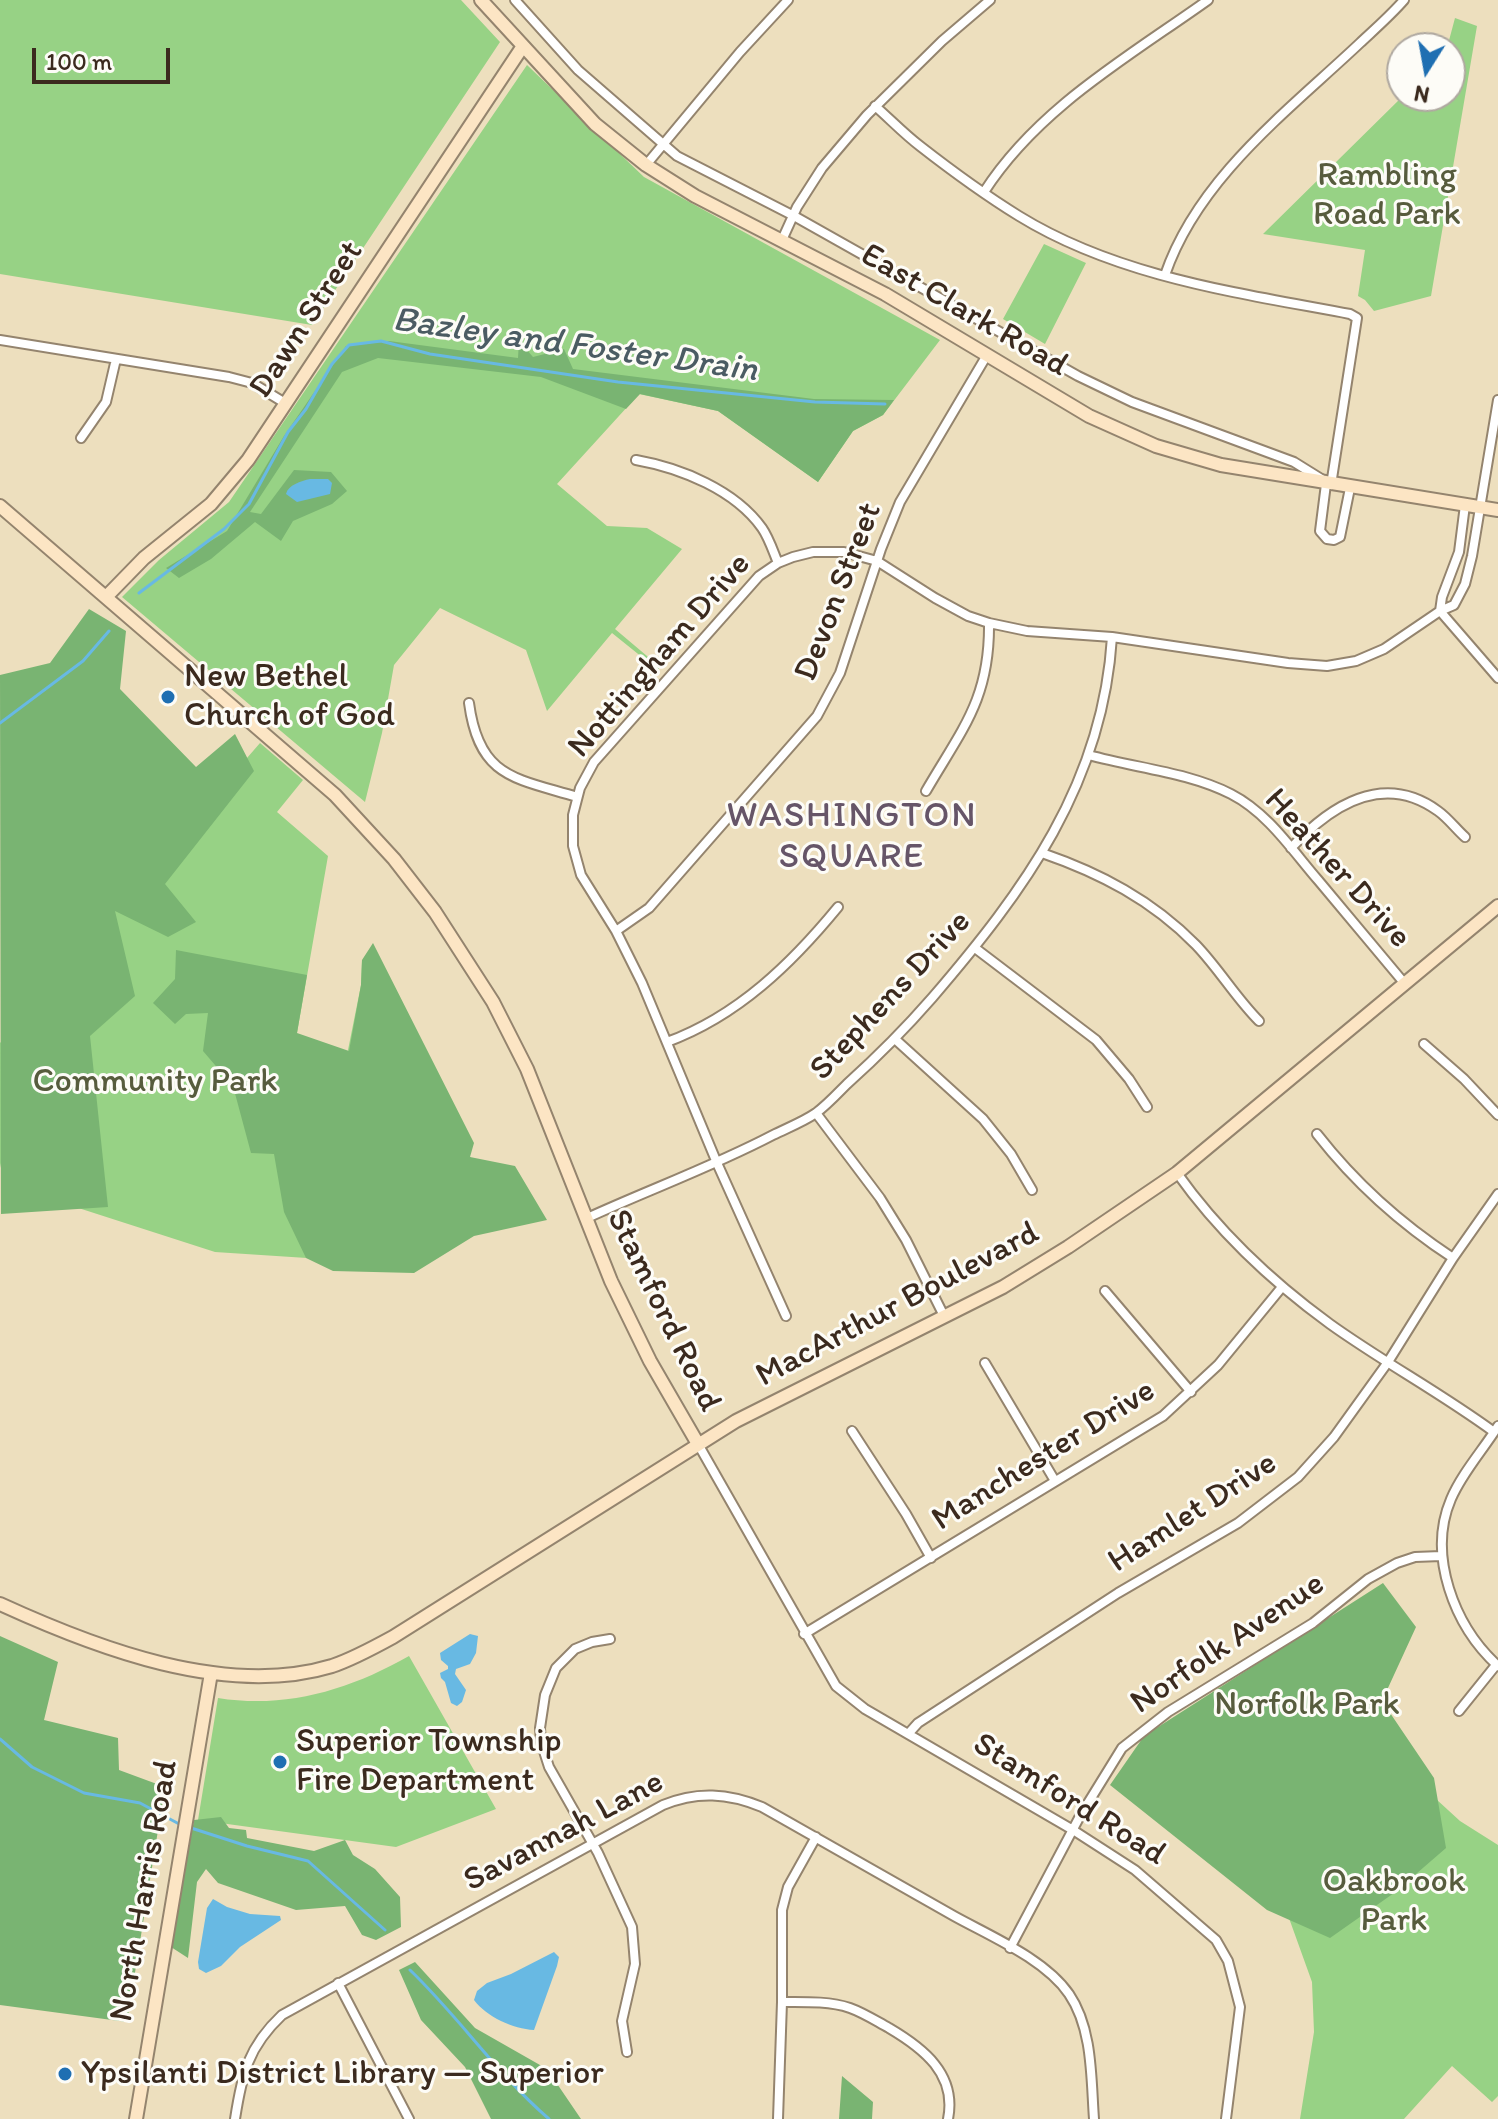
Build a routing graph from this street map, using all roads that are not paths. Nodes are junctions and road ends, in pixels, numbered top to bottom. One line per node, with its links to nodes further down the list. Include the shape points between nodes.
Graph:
1 (481, 0): 7 (street, East Clark Road)
2 (515, 0): 9 (street, via 578,70)
3 (788, 0): 9 (street)
4 (990, 0): 8 (street)
5 (1208, 0): 11 (street, via 1035,127)
6 (1404, 0): 14 (street, via 1241,156 1194,213)
7 (523, 46): 10 (street, East Clark Road, via 595,124); 19 (street, Dawn Street)
8 (875, 106): 11 (street); 12 (street, via 822,168)
9 (663, 146): 10 (street); 12 (street)
10 (646, 165): 13 (street, East Clark Road)
11 (984, 192): 14 (street, via 1076,245)
12 (794, 216): 13 (street); 22 (street, via 1078,376 1132,402 1294,462)
13 (782, 240): 16 (street, East Clark Road)
14 (1165, 275): 22 (street, via 1357,318)
15 (0, 340): 17 (street)
16 (987, 355): 22 (street, East Clark Road, via 1089,416 1156,446 1221,465); 28 (street, Devon Street, via 900,502)
17 (116, 359): 19 (street, via 252,383); 20 (street, via 106,402)
18 (1498, 400): 26 (street, Nottingham Drive)
19 (285, 403): 30 (street, Dawn Street, via 211,504)
20 (81, 438)
21 (636, 460): 29 (street, via 681,470 744,509 765,533)
22 (1329, 485): 23 (street, East Clark Road); 23 (street, via 1320,531 1334,540 1340,537)
23 (1350, 488): 24 (street, East Clark Road)
24 (1465, 505): 26 (street, East Clark Road); 31 (street, via 1459,552)
25 (0, 506): 30 (street, Stamford Road)
26 (1481, 508): 27 (street, East Clark Road); 31 (street, Nottingham Drive, via 1465,584 1454,605)
27 (1498, 510)
28 (877, 561): 29 (street, Nottingham Drive, via 830,551); 32 (street, Nottingham Drive, via 935,598); 44 (street, Devon Street, via 840,673 817,716 649,908)
29 (778, 563): 38 (street, Nottingham Drive, via 746,589 594,762)
30 (106, 597): 59 (street, Stamford Road, via 335,795 435,912 493,1002 527,1069)
31 (1440, 611): 33 (street, Nottingham Drive, via 1384,649 1327,666); 34 (street)
32 (989, 623): 33 (street, Nottingham Drive); 37 (street, via 981,693)
33 (1112, 637): 36 (street, Stephens Drive)
34 (1498, 678)
35 (469, 703): 38 (street, via 486,757 527,783)
36 (1089, 755): 40 (street, Heather Drive, via 1226,792 1258,812); 41 (street, Stephens Drive)
37 (926, 791)
38 (577, 797): 44 (street, Nottingham Drive, via 572,825 576,859)
39 (1465, 837): 40 (street, via 1438,810 1384,792 1339,806)
40 (1291, 848): 46 (street, Heather Drive)
41 (1042, 853): 45 (street, Stephens Drive); 47 (street, via 1129,891 1160,912 1196,945)
42 (838, 907): 49 (street, via 763,987 707,1024)
43 (1496, 912): 46 (street, MacArthur Boulevard)
44 (616, 931): 49 (street, Nottingham Drive)
45 (975, 948): 48 (street, Stephens Drive); 51 (street, via 1096,1040)
46 (1405, 984): 56 (street, MacArthur Boulevard)
47 (1259, 1021)
48 (896, 1040): 52 (street, Stephens Drive); 57 (street, via 983,1119)
49 (667, 1042): 55 (street, Nottingham Drive)
50 (1424, 1044): 53 (street)
51 (1147, 1107)
52 (816, 1113): 55 (street, Stephens Drive); 64 (street, via 880,1198)
53 (1498, 1115)
54 (1317, 1134): 60 (street, via 1370,1194)
55 (717, 1163): 59 (street, Stephens Drive); 63 (street, Nottingham Drive)
56 (1177, 1173): 61 (street, via 1220,1227); 64 (street, MacArthur Boulevard, via 1003,1287)
57 (1032, 1190)
58 (1498, 1194): 60 (street, Hamlet Drive)
59 (585, 1219): 70 (street, Stamford Road, via 650,1361)
60 (1453, 1258): 65 (street, Hamlet Drive)
61 (1282, 1287): 65 (street); 67 (street, Manchester Drive)
62 (1105, 1291): 67 (street)
63 (786, 1316)
64 (944, 1316): 70 (street, MacArthur Boulevard)
65 (1388, 1362): 68 (street); 80 (street, Hamlet Drive, via 1334,1437 1275,1496)
66 (985, 1363): 71 (street)
67 (1191, 1392): 71 (street, Manchester Drive, via 1150,1425)
68 (1496, 1429): 72 (street, via 1452,1496)
69 (852, 1431): 73 (street)
70 (698, 1444): 75 (street, Stamford Road); 78 (street, MacArthur Boulevard, via 361,1655 283,1675)
71 (1055, 1481): 73 (street, Manchester Drive)
72 (1441, 1556): 77 (street, via 1464,1622); 81 (street, Norfolk Avenue, via 1415,1557 1368,1579 1313,1623 1168,1712 1122,1748)
73 (931, 1558): 75 (street, Manchester Drive)
74 (0, 1604): 78 (street, MacArthur Boulevard, via 79,1638)
75 (804, 1634): 80 (street, Stamford Road, via 836,1686)
76 (610, 1639): 83 (street, via 575,1649 564,1658 542,1710 541,1742 549,1767)
77 (1497, 1665): 79 (street)
78 (211, 1673): 88 (street, North Harris Road)
79 (1459, 1711)
80 (909, 1733): 81 (street, Stamford Road)
81 (1073, 1830): 84 (street, Norfolk Avenue); 94 (street, Stamford Road, via 1175,1902 1216,1940 1228,1961 1240,2007)
82 (816, 1837): 83 (street, Savannah Lane, via 743,1799 704,1794 663,1805); 84 (street, Savannah Lane); 86 (street, via 784,1899)
83 (592, 1843): 85 (street, Savannah Lane); 87 (street, via 632,1927 635,1964 622,2021)
84 (1010, 1948): 93 (street, Savannah Lane, via 1057,1979 1075,2003 1088,2049)
85 (338, 1983): 89 (street, Savannah Lane, via 282,2015 257,2042 241,2079); 90 (street)
86 (782, 2002): 91 (street); 92 (street, via 849,2008 911,2041 944,2077)
87 (627, 2052)
88 (136, 2119)
89 (235, 2119)
90 (409, 2119)
91 (778, 2119)
92 (948, 2119)
93 (1094, 2119)
94 (1226, 2119)

